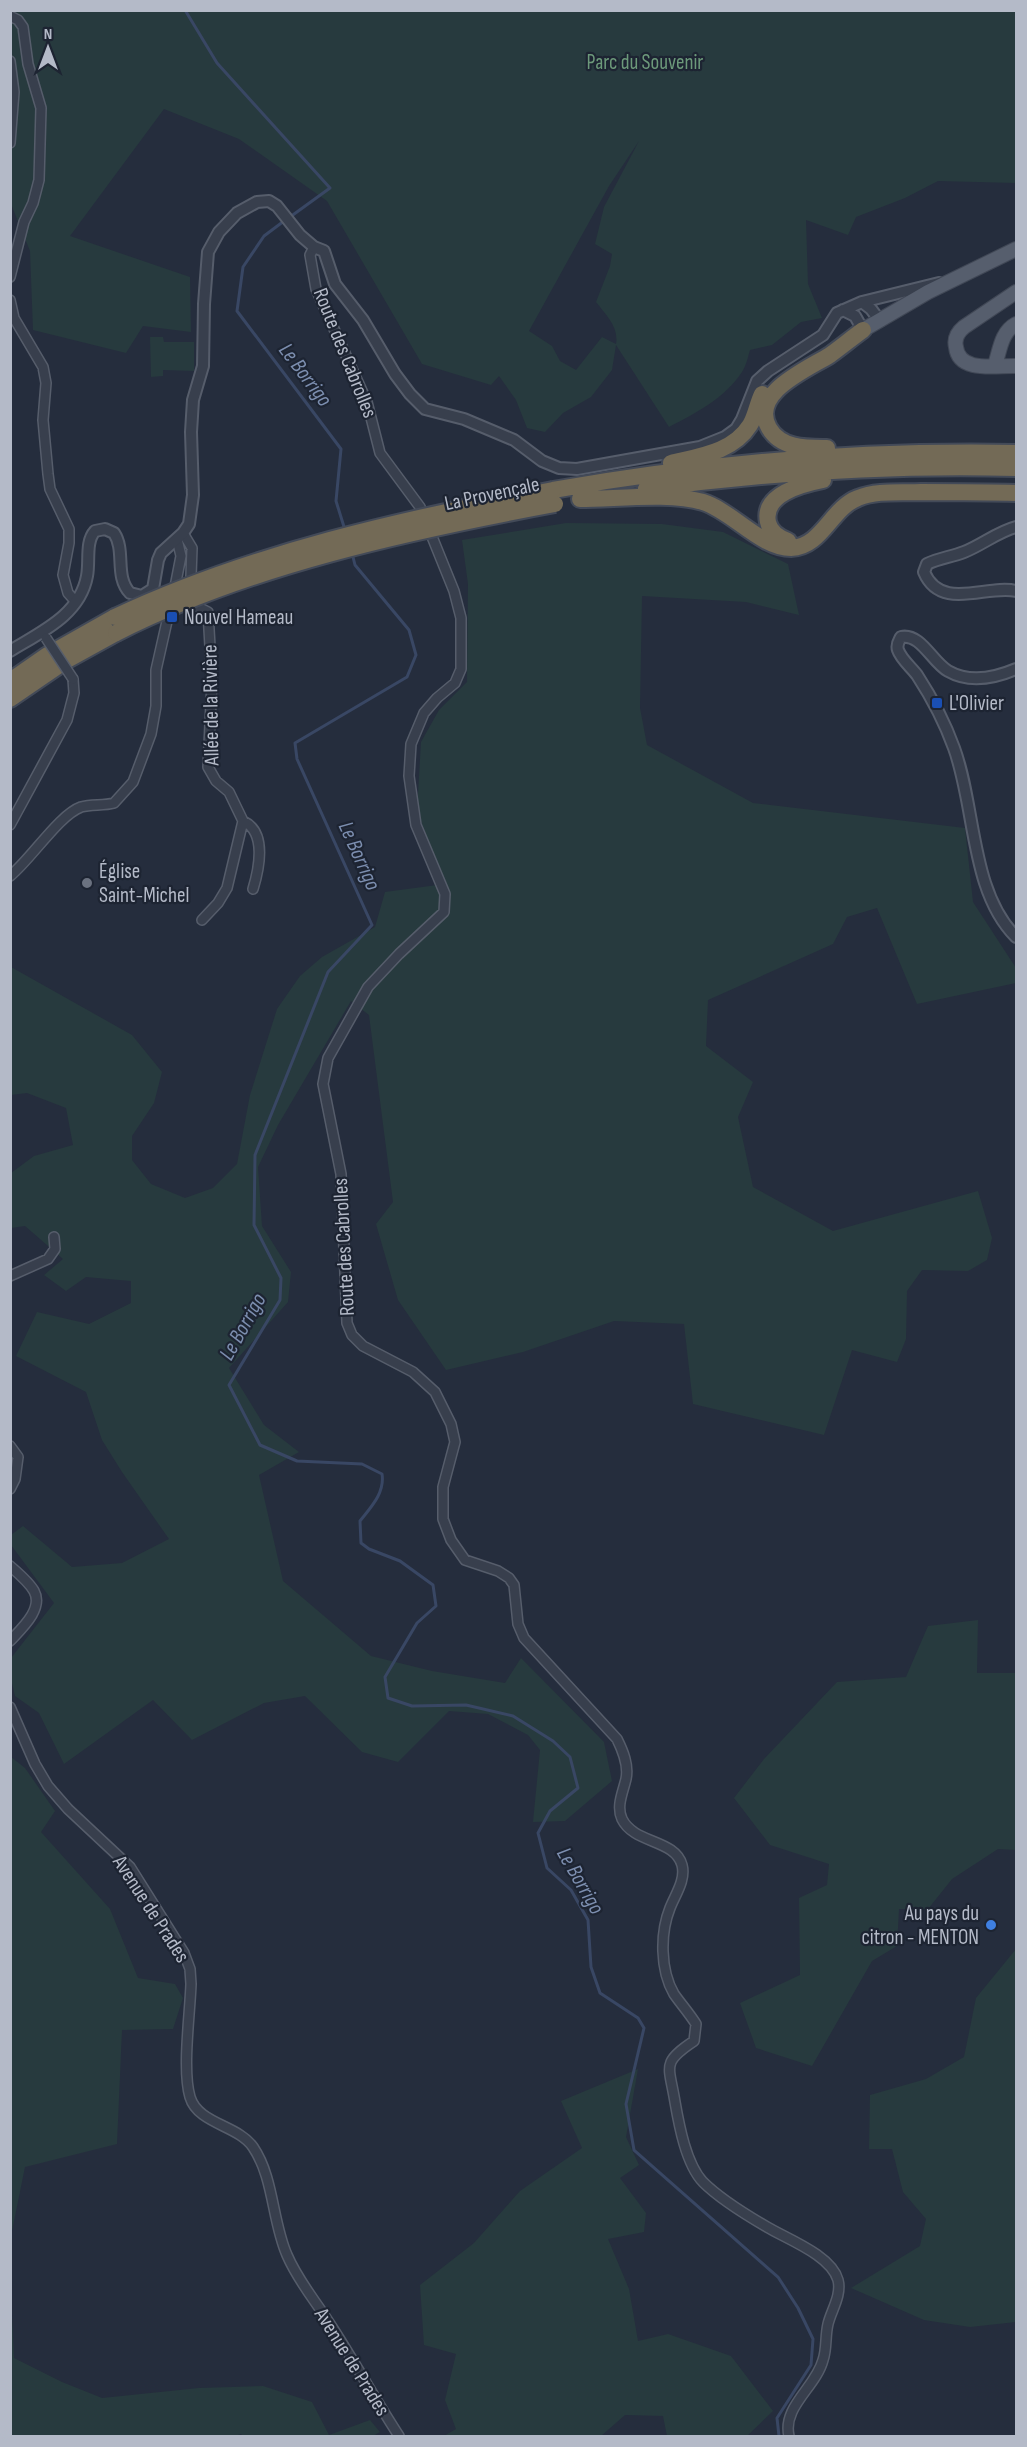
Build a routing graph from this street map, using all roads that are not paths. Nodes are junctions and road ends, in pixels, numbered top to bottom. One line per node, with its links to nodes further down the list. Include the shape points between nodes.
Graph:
1 (10, 16): 6 (street, via 22,27 41,108 41,159 33,203)
2 (10, 61): 3 (street, via 14,92)
3 (10, 143)
4 (314, 247): 11 (street, Route des Cabrolles, via 324,251 335,284 363,320 395,374 425,409 464,419 514,440 542,461 559,468 576,469 700,447 725,437 742,419 757,381 823,335 833,317); 24 (street, Route des Cabrolles, via 269,201 257,202 237,213 219,232 208,252 203,366 193,400 191,432 193,495 189,524); 48 (street, Route des Cabrolles, via 310,255 316,289 367,402 380,453 420,507 461,618 461,669 455,683 424,713 411,744 408,776 416,825 445,894 444,912 368,987 328,1058 323,1084 341,1174 347,1323 363,1346 413,1372 435,1392 455,1442 443,1486 443,1520 451,1540 465,1560 509,1578 514,1585 518,1624 524,1638 621,1747 626,1763 622,1819 636,1834 673,1851 682,1863 682,1881 668,1912 663,1943 664,1962 674,1992 696,2024 694,2041 674,2054 669,2066 680,2128 694,2168 703,2182 743,2211 807,2248 838,2280 823,2362 788,2420)
5 (1017, 249): 7 (main road)
6 (10, 277)
7 (951, 280): 10 (street, Route des Cabrolles); 12 (main road)
8 (1017, 292): 15 (main road, via 964,327 957,336 956,349 964,363)
9 (10, 300): 27 (street, via 14,318 43,367 43,420 50,489 69,529 63,575 68,593)
10 (862, 302): 11 (street, Route des Cabrolles); 12 (street)
11 (843, 310): 14 (street, via 855,316)
12 (880, 321): 14 (main road)
13 (1017, 324): 15 (main road, via 1007,331)
14 (863, 330): 17 (highway, via 775,391 766,412 771,431 782,441 801,448); 21 (highway, via 770,382 748,427 725,448)
15 (995, 365): 16 (main road)
16 (1017, 366)
17 (960, 453): 18 (highway, La Provençale); 21 (highway, La Provençale, via 791,460 686,471)
18 (1017, 453)
19 (1017, 468): 20 (highway, La Provençale)
20 (886, 469): 21 (highway, La Provençale); 25 (highway, via 803,484 776,499 768,517 773,532 787,541)
21 (584, 491): 25 (highway, via 696,500 725,512 775,545 795,547); 28 (highway, La Provençale, bridge, via 437,514 268,557 188,585)
22 (1017, 493): 25 (highway, via 865,495 843,506)
23 (1017, 527): 26 (street, via 927,564 924,572 927,579 950,594 970,595 1005,588)
24 (180, 536): 27 (street, Route des Cabrolles, via 161,553 153,588 137,596 123,584 117,537 110,530 95,531 89,540 87,576); 34 (street, Allée de la Rivière, via 192,548 191,576 198,607 208,612 212,672 208,767 216,781 230,792); 36 (street, via 181,567 156,670 152,734 133,782 114,803 87,806 68,814)
25 (810, 541)
26 (1017, 591)
27 (76, 602): 29 (street, Route des Cabrolles)
28 (115, 625): 32 (highway, La Provençale, via 45,656); 33 (highway, La Provençale)
29 (44, 635): 30 (street, Route des Cabrolles); 35 (street, bridge, via 72,679 74,693 67,720)
30 (10, 651)
31 (1017, 669): 39 (street, via 989,677 965,677 935,662 915,638 901,637 897,644 949,735 962,769 993,906)
32 (10, 681)
33 (10, 699)
34 (243, 821): 37 (street, Allée de la Rivière, via 256,837 259,854); 38 (street, via 227,888)
35 (10, 825)
36 (10, 876)
37 (253, 889)
38 (202, 920)
39 (1017, 937)
40 (54, 1237): 41 (street, via 55,1249 48,1259)
41 (10, 1276)
42 (10, 1446): 43 (street, via 18,1457)
43 (10, 1489)
44 (10, 1566): 45 (street, via 35,1591 37,1602)
45 (10, 1641)
46 (10, 1707): 47 (street, Avenue de Prades, via 48,1786 130,1868 184,1953 191,1984 187,2077 194,2107 242,2135 252,2146 262,2163 285,2252 296,2275)
47 (399, 2436)
48 (789, 2436)

